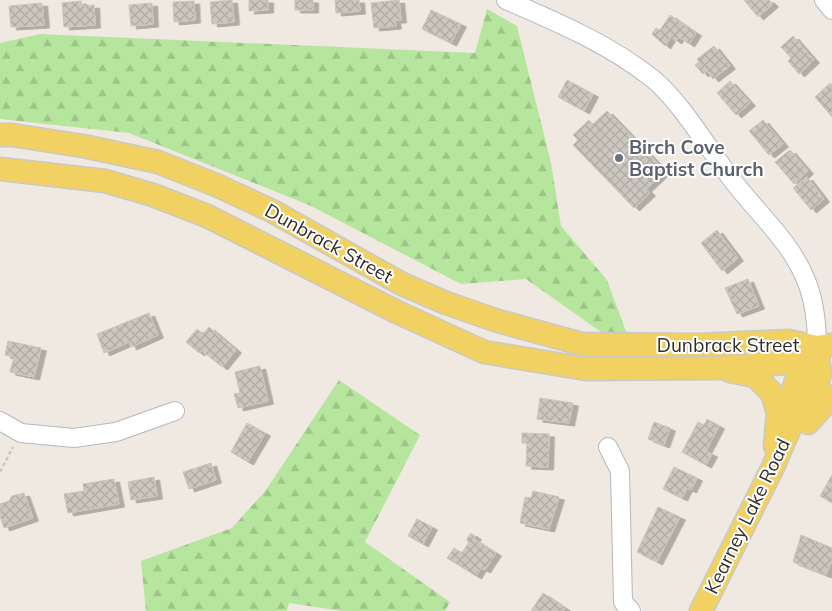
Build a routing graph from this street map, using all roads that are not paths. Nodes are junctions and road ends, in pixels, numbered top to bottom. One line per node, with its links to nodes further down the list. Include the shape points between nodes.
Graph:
1 (506, 0): 6 (street, via 586,36 653,79 683,112 731,179 788,247 806,280)
2 (824, 0): 3 (street)
3 (832, 10)
4 (0, 135): 6 (main road, Dunbrack Street, via 83,146 158,162 272,212 402,284 446,303 582,344 700,345 788,341)
5 (0, 170): 7 (main road, Dunbrack Street, via 105,181 153,195 207,216 484,352 586,369)
6 (824, 346): 7 (main road, Dunbrack Street, via 786,362); 12 (main road, Kearney Lake Road, via 800,368 790,399 793,421)
7 (717, 368): 12 (main road, via 755,376 772,393 778,414)
8 (832, 396): 12 (main road)
9 (174, 411): 10 (street, via 116,432 74,438 22,433)
10 (0, 421)
11 (608, 447): 13 (street, via 620,471 623,602)
12 (773, 467): 14 (main road, Kearney Lake Road)
13 (630, 611)
14 (701, 611)

